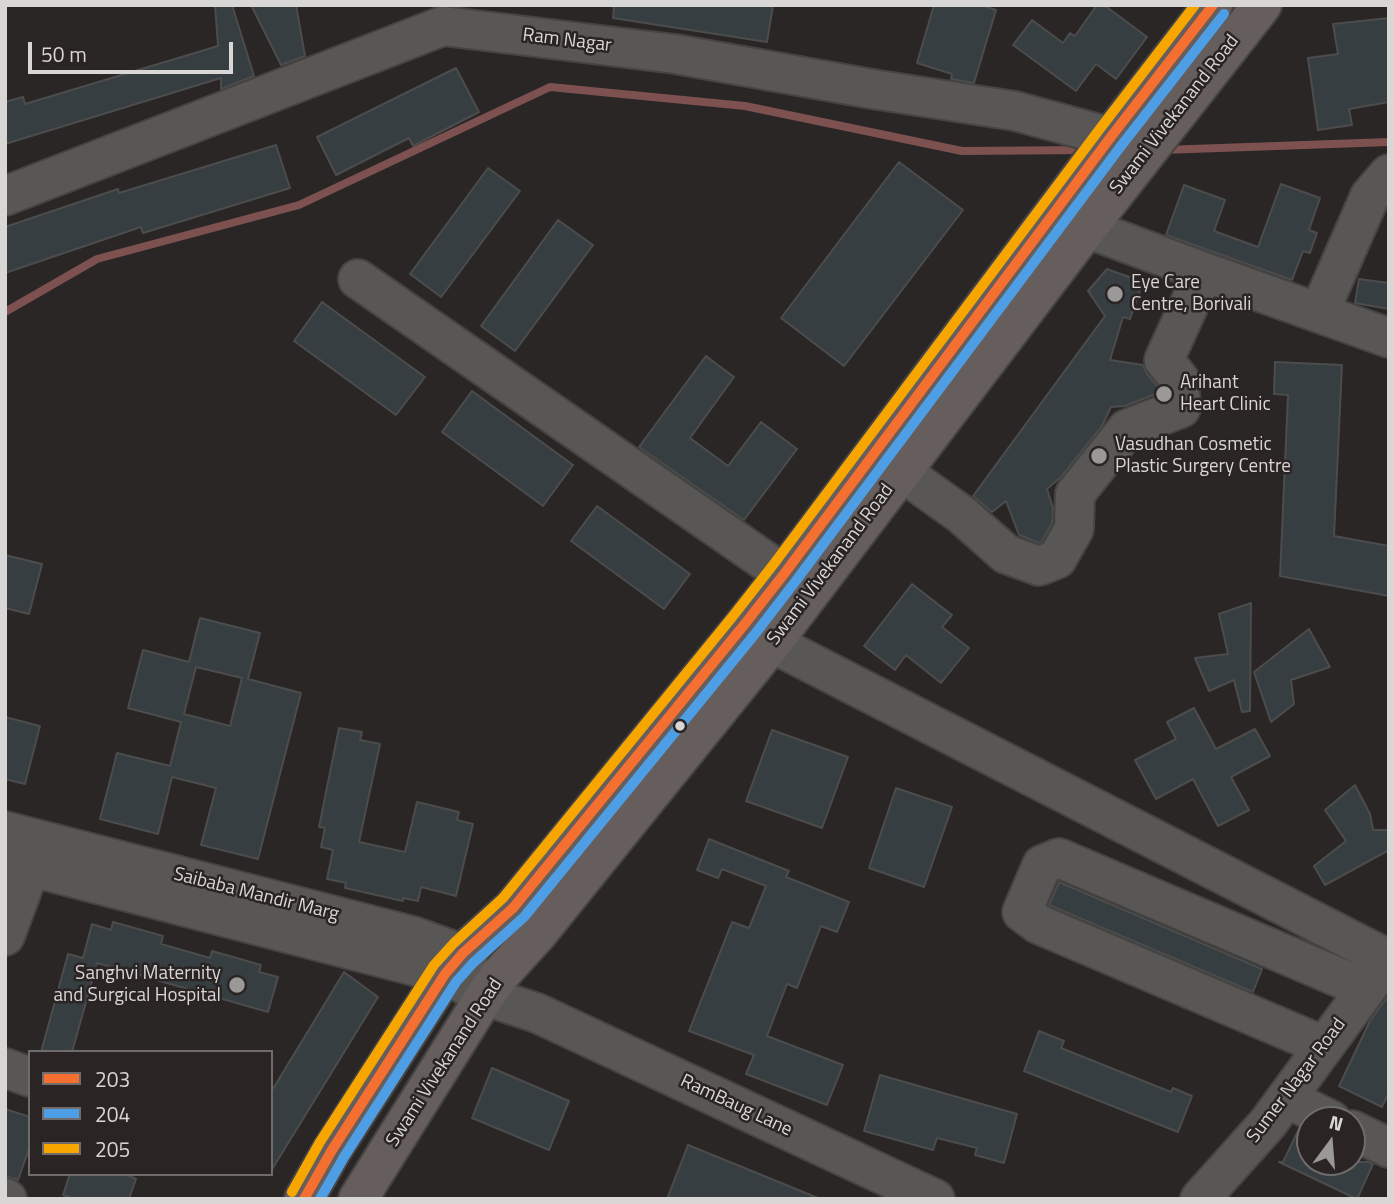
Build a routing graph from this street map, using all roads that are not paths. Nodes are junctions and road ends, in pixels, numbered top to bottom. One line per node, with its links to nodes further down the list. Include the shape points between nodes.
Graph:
1 (1213, 5): 3 (main road, Swami Vivekanand Road)
2 (1262, 5): 3 (main road, Swami Vivekanand Road)
3 (1120, 150): 5 (street, Ram Nagar, via 1014,111 675,54 443,26); 6 (main road, Swami Vivekanand Road); 12 (main road, Swami Vivekanand Road)
4 (1389, 174): 9 (street, via 1370,195)
5 (5, 196)
6 (1088, 227): 7 (street); 11 (main road, Swami Vivekanand Road)
7 (1204, 272): 9 (street); 11 (street, via 1164,360 1179,379 1181,408 1127,429 1075,494 1074,529 1057,559 1039,566 1006,555 962,515)
8 (358, 279): 12 (street)
9 (1319, 313): 10 (street)
10 (1389, 338)
11 (902, 472): 13 (main road, Swami Vivekanand Road)
12 (784, 574): 13 (main road, Swami Vivekanand Road)
13 (758, 634): 17 (main road, Swami Vivekanand Road, via 513,908); 18 (street); 19 (main road, Swami Vivekanand Road, via 538,933)
14 (5, 831): 17 (street, Saibaba Mandir Marg, via 413,936)
15 (18, 863): 16 (street); 17 (street, Saibaba Mandir Marg)
16 (5, 936)
17 (454, 963): 19 (street, Saibaba Mandir Marg); 28 (main road, Swami Vivekanand Road)
18 (1381, 969): 21 (street, Sumer Nagar Road); 21 (street, via 1059,858 1042,865 1022,912 1038,924)
19 (493, 985): 20 (street, Saibaba Mandir Marg); 29 (main road, Swami Vivekanand Road)
20 (537, 1013): 30 (street, RamBaug Lane)
21 (1324, 1046): 24 (street, Sumer Nagar Road)
22 (5, 1068): 23 (street)
23 (28, 1076)
24 (1286, 1098): 25 (street); 31 (street, Sumer Nagar Road)
25 (1302, 1106)
26 (1366, 1137): 27 (street)
27 (1389, 1148)
28 (304, 1199)
29 (358, 1199)
30 (934, 1199)
31 (1200, 1199)

